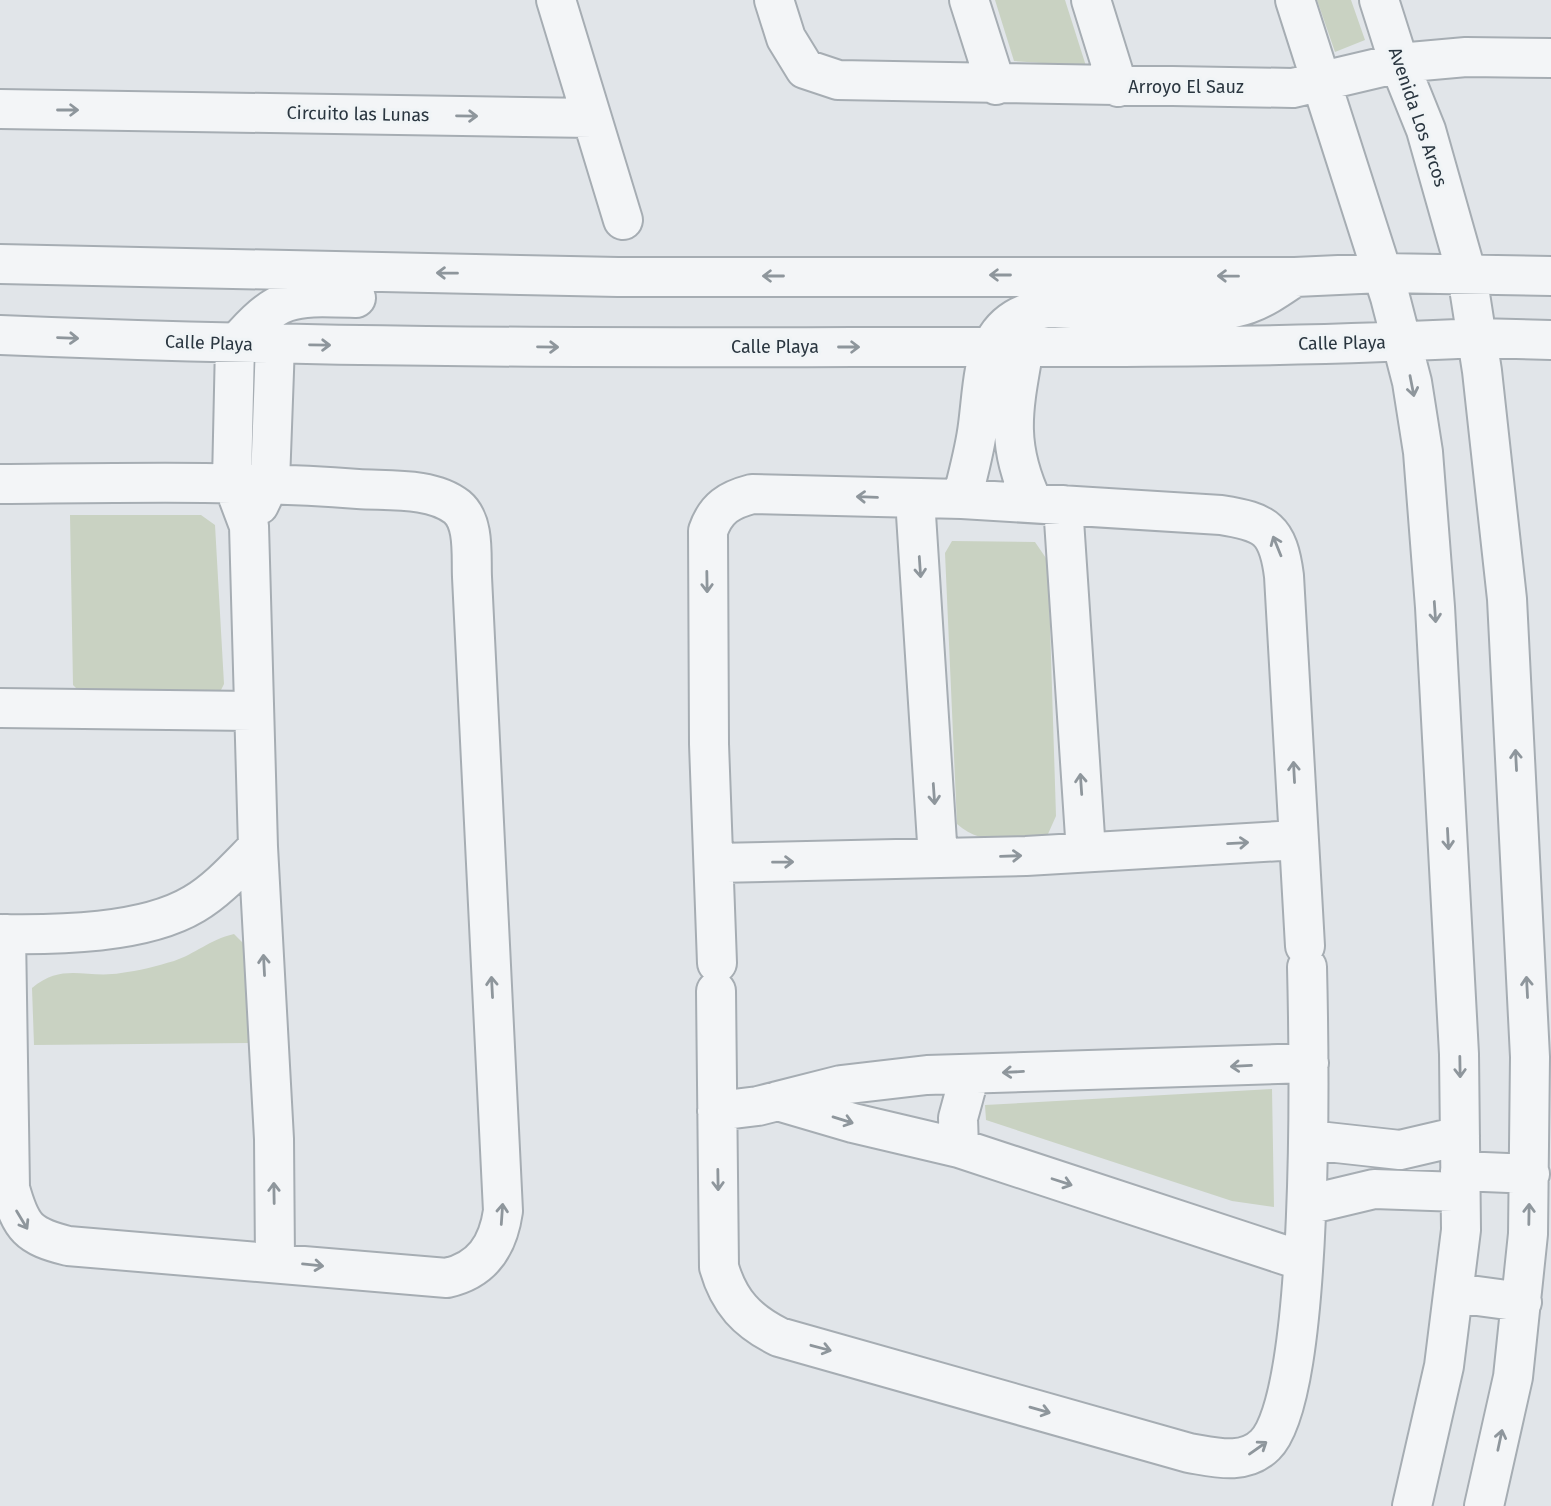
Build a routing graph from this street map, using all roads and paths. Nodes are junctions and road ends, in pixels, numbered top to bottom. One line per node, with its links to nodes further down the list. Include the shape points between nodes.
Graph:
1 (556, 0): 13 (street)
2 (774, 0): 10 (street, Arroyo El Sauz, via 796,58 818,76 865,82)
3 (969, 0): 10 (street)
4 (1091, 0): 11 (street)
5 (1295, 0): 9 (street)
6 (1378, 0): 8 (street, Avenida Los Arcos)
7 (1551, 58): 8 (street, Arroyo El Sauz, via 1466,57)
8 (1399, 63): 9 (street, Arroyo El Sauz); 17 (street, Avenida Los Arcos, via 1426,130)
9 (1321, 83): 11 (street, Arroyo El Sauz, via 1293,88); 16 (street)
10 (996, 85): 11 (street, Arroyo El Sauz)
11 (1118, 87)
12 (0, 109): 13 (street, Circuito las Lunas, one-way to 13)
13 (592, 118): 14 (street)
14 (623, 220)
15 (0, 264): 18 (street, one-way to 15)
16 (1382, 273): 17 (street); 20 (street); 24 (street)
17 (1467, 275): 19 (street); 22 (street, Avenida Los Arcos)
18 (553, 276): 20 (street, one-way to 18); 26 (street, via 522,290 473,298 289,299 275,305)
19 (1551, 276)
20 (1295, 277): 27 (street, via 1234,309 1030,311 1016,318)
21 (0, 335): 26 (street, Calle Playa, one-way to 26)
22 (1476, 338): 23 (street, Calle Playa); 24 (street, Calle Playa); 50 (street, Avenida Los Arcos, one-way to 22, via 1529,1021 1507,599)
23 (1551, 340)
24 (1402, 342): 27 (street, Calle Playa); 49 (street, one-way to 49, via 1423,452 1435,607 1459,1054)
25 (275, 344): 26 (street, Calle Playa); 27 (street, Calle Playa, one-way to 27); 29 (street)
26 (235, 345): 28 (street)
27 (1007, 348): 32 (street, via 982,377 975,446); 33 (street, via 1017,466)
28 (232, 481): 29 (street); 30 (street); 34 (street)
29 (270, 482): 34 (street); 52 (street, one-way to 29, via 415,1277 456,1276 478,1266 492,1248 503,1211 470,532 465,515 455,505 423,494)
30 (0, 484)
31 (915, 499): 32 (street); 40 (street, one-way to 40); 41 (street, one-way to 41, via 752,494 734,499 713,517 707,550)
32 (962, 499): 33 (street)
33 (1048, 504): 37 (street, one-way to 33, via 1284,576 1280,549 1271,532 1258,523 1221,515); 39 (street, one-way to 33)
34 (249, 526): 36 (street)
35 (0, 708): 36 (street)
36 (252, 711): 38 (street)
37 (1297, 840): 39 (street, one-way to 37); 43 (street)
38 (258, 847): 42 (street, via 193,904 157,920 114,928); 52 (street, one-way to 38, via 274,1139)
39 (1086, 852): 40 (street, one-way to 39)
40 (938, 858): 41 (street, one-way to 40)
41 (715, 863): 46 (street)
42 (3, 934): 52 (street, one-way to 52, via 10,1188 24,1227 38,1237 68,1245)
43 (1309, 1063): 44 (street, one-way to 44); 47 (street)
44 (970, 1074): 45 (street, via 841,1085); 48 (street, via 958,1118)
45 (778, 1101): 46 (street); 48 (street, one-way to 48)
46 (717, 1111): 53 (street, one-way to 53, via 719,1267 732,1301 761,1328 779,1337 1189,1453 1237,1459 1265,1446 1274,1432 1284,1401)
47 (1309, 1140): 49 (street, via 1400,1150); 51 (street)
48 (959, 1148): 53 (street, one-way to 53)
49 (1460, 1166): 50 (street); 51 (street); 54 (street)
50 (1530, 1174): 55 (street, Avenida Los Arcos, one-way to 50)
51 (1307, 1205): 53 (street)
52 (275, 1261)
53 (1303, 1261)
54 (1455, 1293): 55 (street); 56 (street, via 1444,1366)
55 (1522, 1302): 57 (street, Avenida Los Arcos, one-way to 55, via 1513,1377)
56 (1412, 1506)
57 (1484, 1506)

